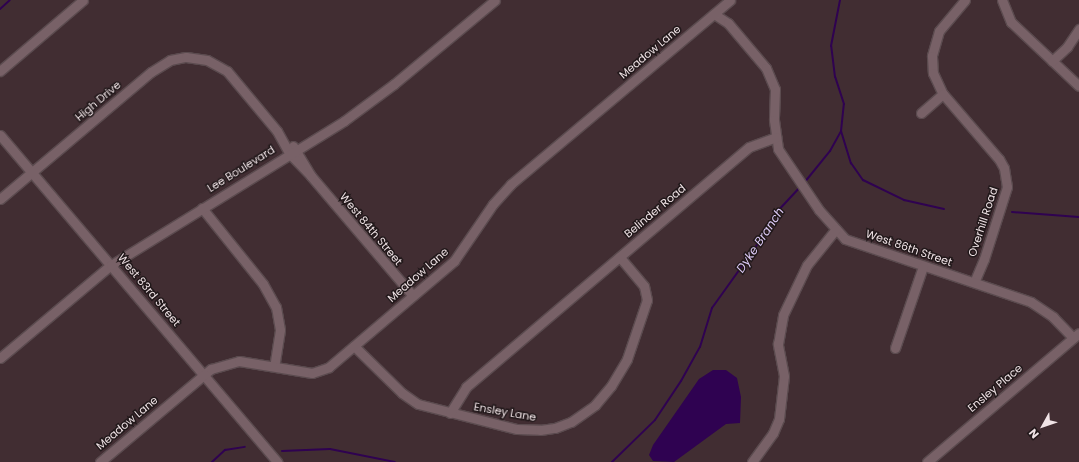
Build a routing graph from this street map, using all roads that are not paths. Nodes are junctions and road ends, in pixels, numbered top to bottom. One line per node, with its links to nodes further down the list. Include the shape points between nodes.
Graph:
1 (83, 0): 10 (street)
2 (495, 0): 16 (street, Lee Boulevard, via 370,103)
3 (730, 0): 6 (street, Meadow Lane)
4 (965, 0): 12 (street, Overhill Road, via 939,31 934,46 933,73)
5 (1002, 0): 8 (street, via 1011,22)
6 (714, 14): 15 (street, via 728,23 772,78 776,98); 25 (street, Meadow Lane, via 502,192 460,256)
7 (1079, 28): 8 (street, via 1067,47)
8 (1052, 61): 11 (street)
9 (223, 68): 16 (street, West 84th Street); 17 (street, High Drive, via 207,60 194,58 180,58 160,65)
10 (0, 70)
11 (1079, 86)
12 (943, 94): 13 (street); 24 (street, Overhill Road, via 999,159 1007,178 1005,195)
13 (921, 113)
14 (0, 135): 17 (street, West 83rd Street)
15 (776, 137): 20 (street, West 86th Street, via 778,148 792,172); 21 (street, Belinder Road, via 749,147)
16 (293, 152): 19 (street, Lee Boulevard); 25 (street, West 84th Street)
17 (31, 173): 18 (street, High Drive); 22 (street, West 83rd Street)
18 (0, 199)
19 (205, 206): 22 (street, Lee Boulevard); 30 (street, via 263,284 276,307 280,330)
20 (836, 229): 23 (street, West 86th Street, via 846,238); 35 (street, via 807,265 783,315 778,344 784,376 780,419)
21 (620, 257): 32 (street, Belinder Road, via 466,387); 32 (street, Ensley Lane, via 644,286 647,300 620,372 595,405 571,422 540,430 517,429)
22 (111, 264): 29 (street, Lee Boulevard); 31 (street, West 83rd Street)
23 (923, 266): 24 (street, West 86th Street); 28 (street)
24 (974, 282): 26 (street, West 86th Street, via 1042,309)
25 (412, 296): 27 (street, Meadow Lane)
26 (1076, 335): 36 (street, Ensley Place)
27 (354, 346): 30 (street, Meadow Lane, via 319,372 298,372); 32 (street, Ensley Lane, via 406,397 428,408)
28 (895, 348)
29 (0, 358)
30 (274, 366): 31 (street, Meadow Lane, via 239,361 216,367)
31 (204, 374): 33 (street, Meadow Lane); 34 (street, West 83rd Street)
32 (450, 414)
33 (100, 462)
34 (277, 462)
35 (752, 462)
36 (927, 462)

